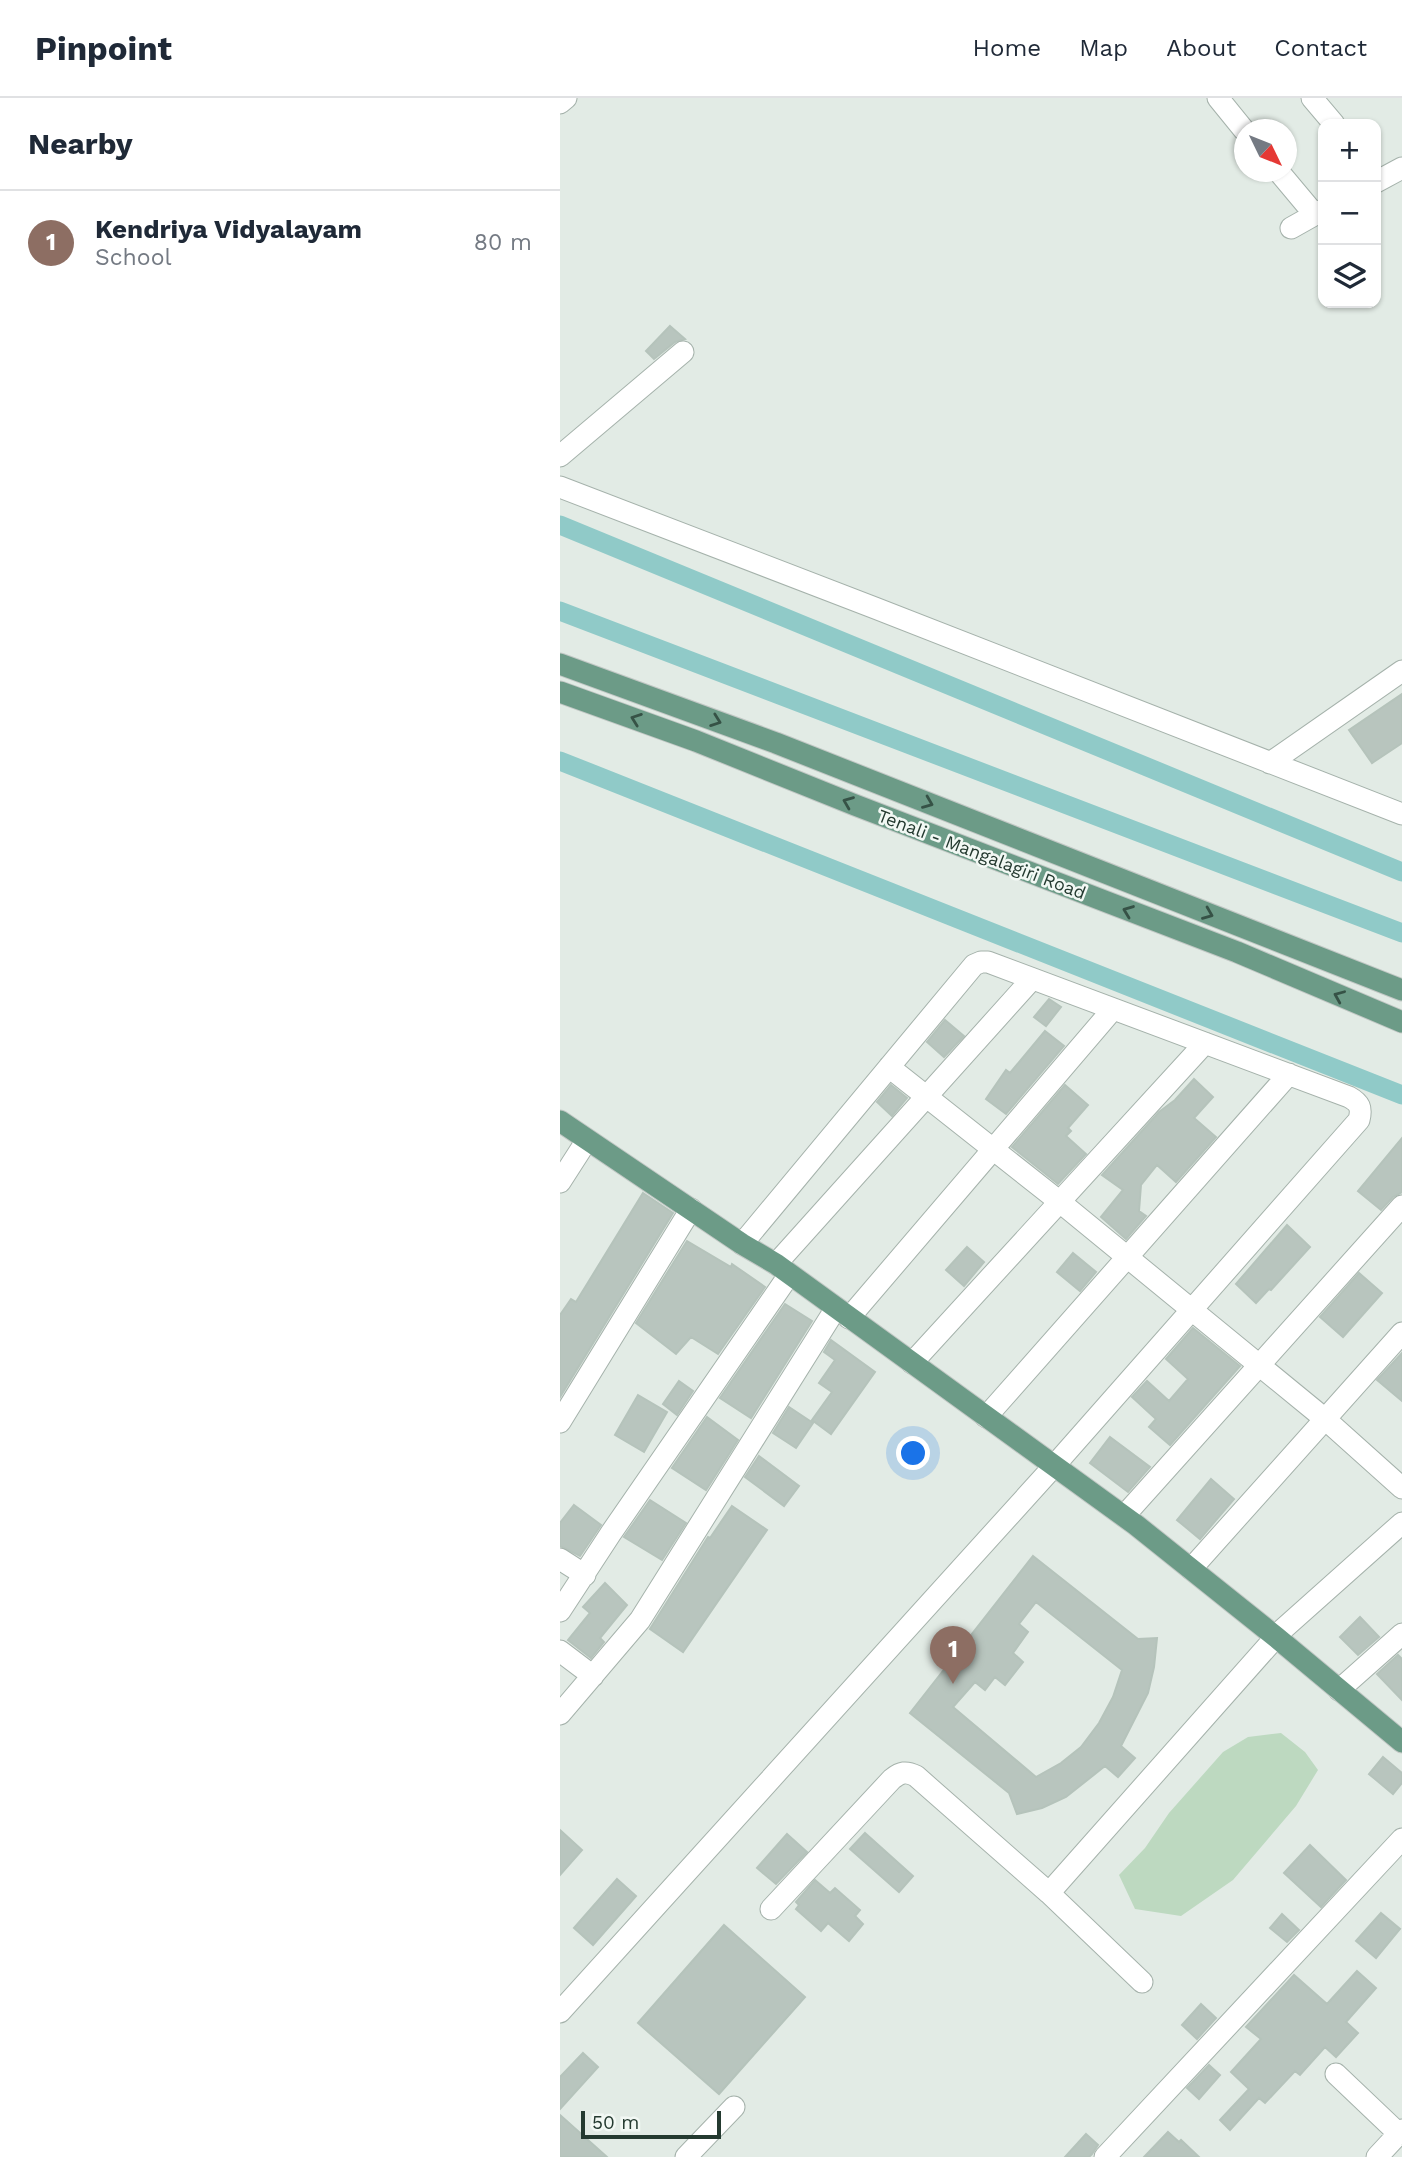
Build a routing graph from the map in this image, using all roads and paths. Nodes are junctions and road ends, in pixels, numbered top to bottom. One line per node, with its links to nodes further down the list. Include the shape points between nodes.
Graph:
1 (566, 98): 4 (street)
2 (1217, 98): 5 (street)
3 (1312, 98): 6 (street)
4 (560, 103)
5 (1235, 119)
6 (1330, 119)
7 (1402, 168): 8 (street)
8 (1381, 177)
9 (1289, 182): 10 (street)
10 (1318, 212)
11 (1318, 214): 12 (street)
12 (1291, 228)
13 (683, 352): 14 (street)
14 (560, 456)
15 (560, 487): 19 (street)
16 (560, 664): 22 (main road, one-way to 22, via 776,743)
17 (1402, 671): 19 (street)
18 (560, 692): 24 (main road, Tenali - Mangalagiri Road, one-way to 18, via 1237,952)
19 (1270, 763): 20 (street)
20 (1402, 814)
21 (1032, 978): 23 (street); 26 (street, via 988,962 974,965); 28 (street)
22 (1402, 990)
23 (1114, 1009): 25 (street); 31 (street)
24 (1402, 1022)
25 (1205, 1043): 27 (street); 33 (street)
26 (890, 1067): 28 (street); 36 (street)
27 (1289, 1074): 37 (street); 39 (street, via 1358,1102 1359,1120)
28 (927, 1097): 31 (street); 38 (street)
29 (560, 1121): 30 (main road)
30 (587, 1140): 32 (street); 34 (main road)
31 (993, 1149): 33 (street); 40 (street)
32 (560, 1182)
33 (1060, 1202): 37 (street); 42 (street)
34 (691, 1209): 36 (main road); 46 (street)
35 (1398, 1219): 43 (street)
36 (742, 1244): 38 (main road)
37 (1127, 1257): 39 (street); 44 (street)
38 (782, 1270): 40 (main road); 53 (street)
39 (1192, 1311): 43 (street); 47 (street)
40 (842, 1313): 42 (main road); 58 (street, via 640,1620)
41 (1402, 1334): 45 (street)
42 (912, 1363): 44 (main road)
43 (1259, 1364): 45 (street); 49 (street)
44 (986, 1417): 47 (main road)
45 (1325, 1419): 48 (street); 52 (street)
46 (560, 1422)
47 (1054, 1466): 49 (main road); 66 (street)
48 (1402, 1488)
49 (1124, 1516): 52 (main road)
50 (1402, 1523): 56 (street)
51 (560, 1559): 53 (street)
52 (1191, 1569): 56 (main road)
53 (585, 1575): 54 (street)
54 (560, 1611)
55 (1402, 1634): 59 (street)
56 (1276, 1637): 59 (main road); 63 (street)
57 (560, 1651): 58 (street)
58 (593, 1676): 60 (street)
59 (1339, 1690): 61 (main road)
60 (560, 1714)
61 (1402, 1742)
62 (1402, 1839): 71 (street)
63 (1049, 1893): 64 (street, via 916,1776 900,1773); 65 (street)
64 (771, 1909)
65 (1142, 1982)
66 (560, 2012)
67 (1336, 2074): 69 (street)
68 (734, 2107): 70 (street)
69 (1400, 2132): 72 (street)
70 (686, 2157)
71 (1105, 2157)
72 (1377, 2157)

